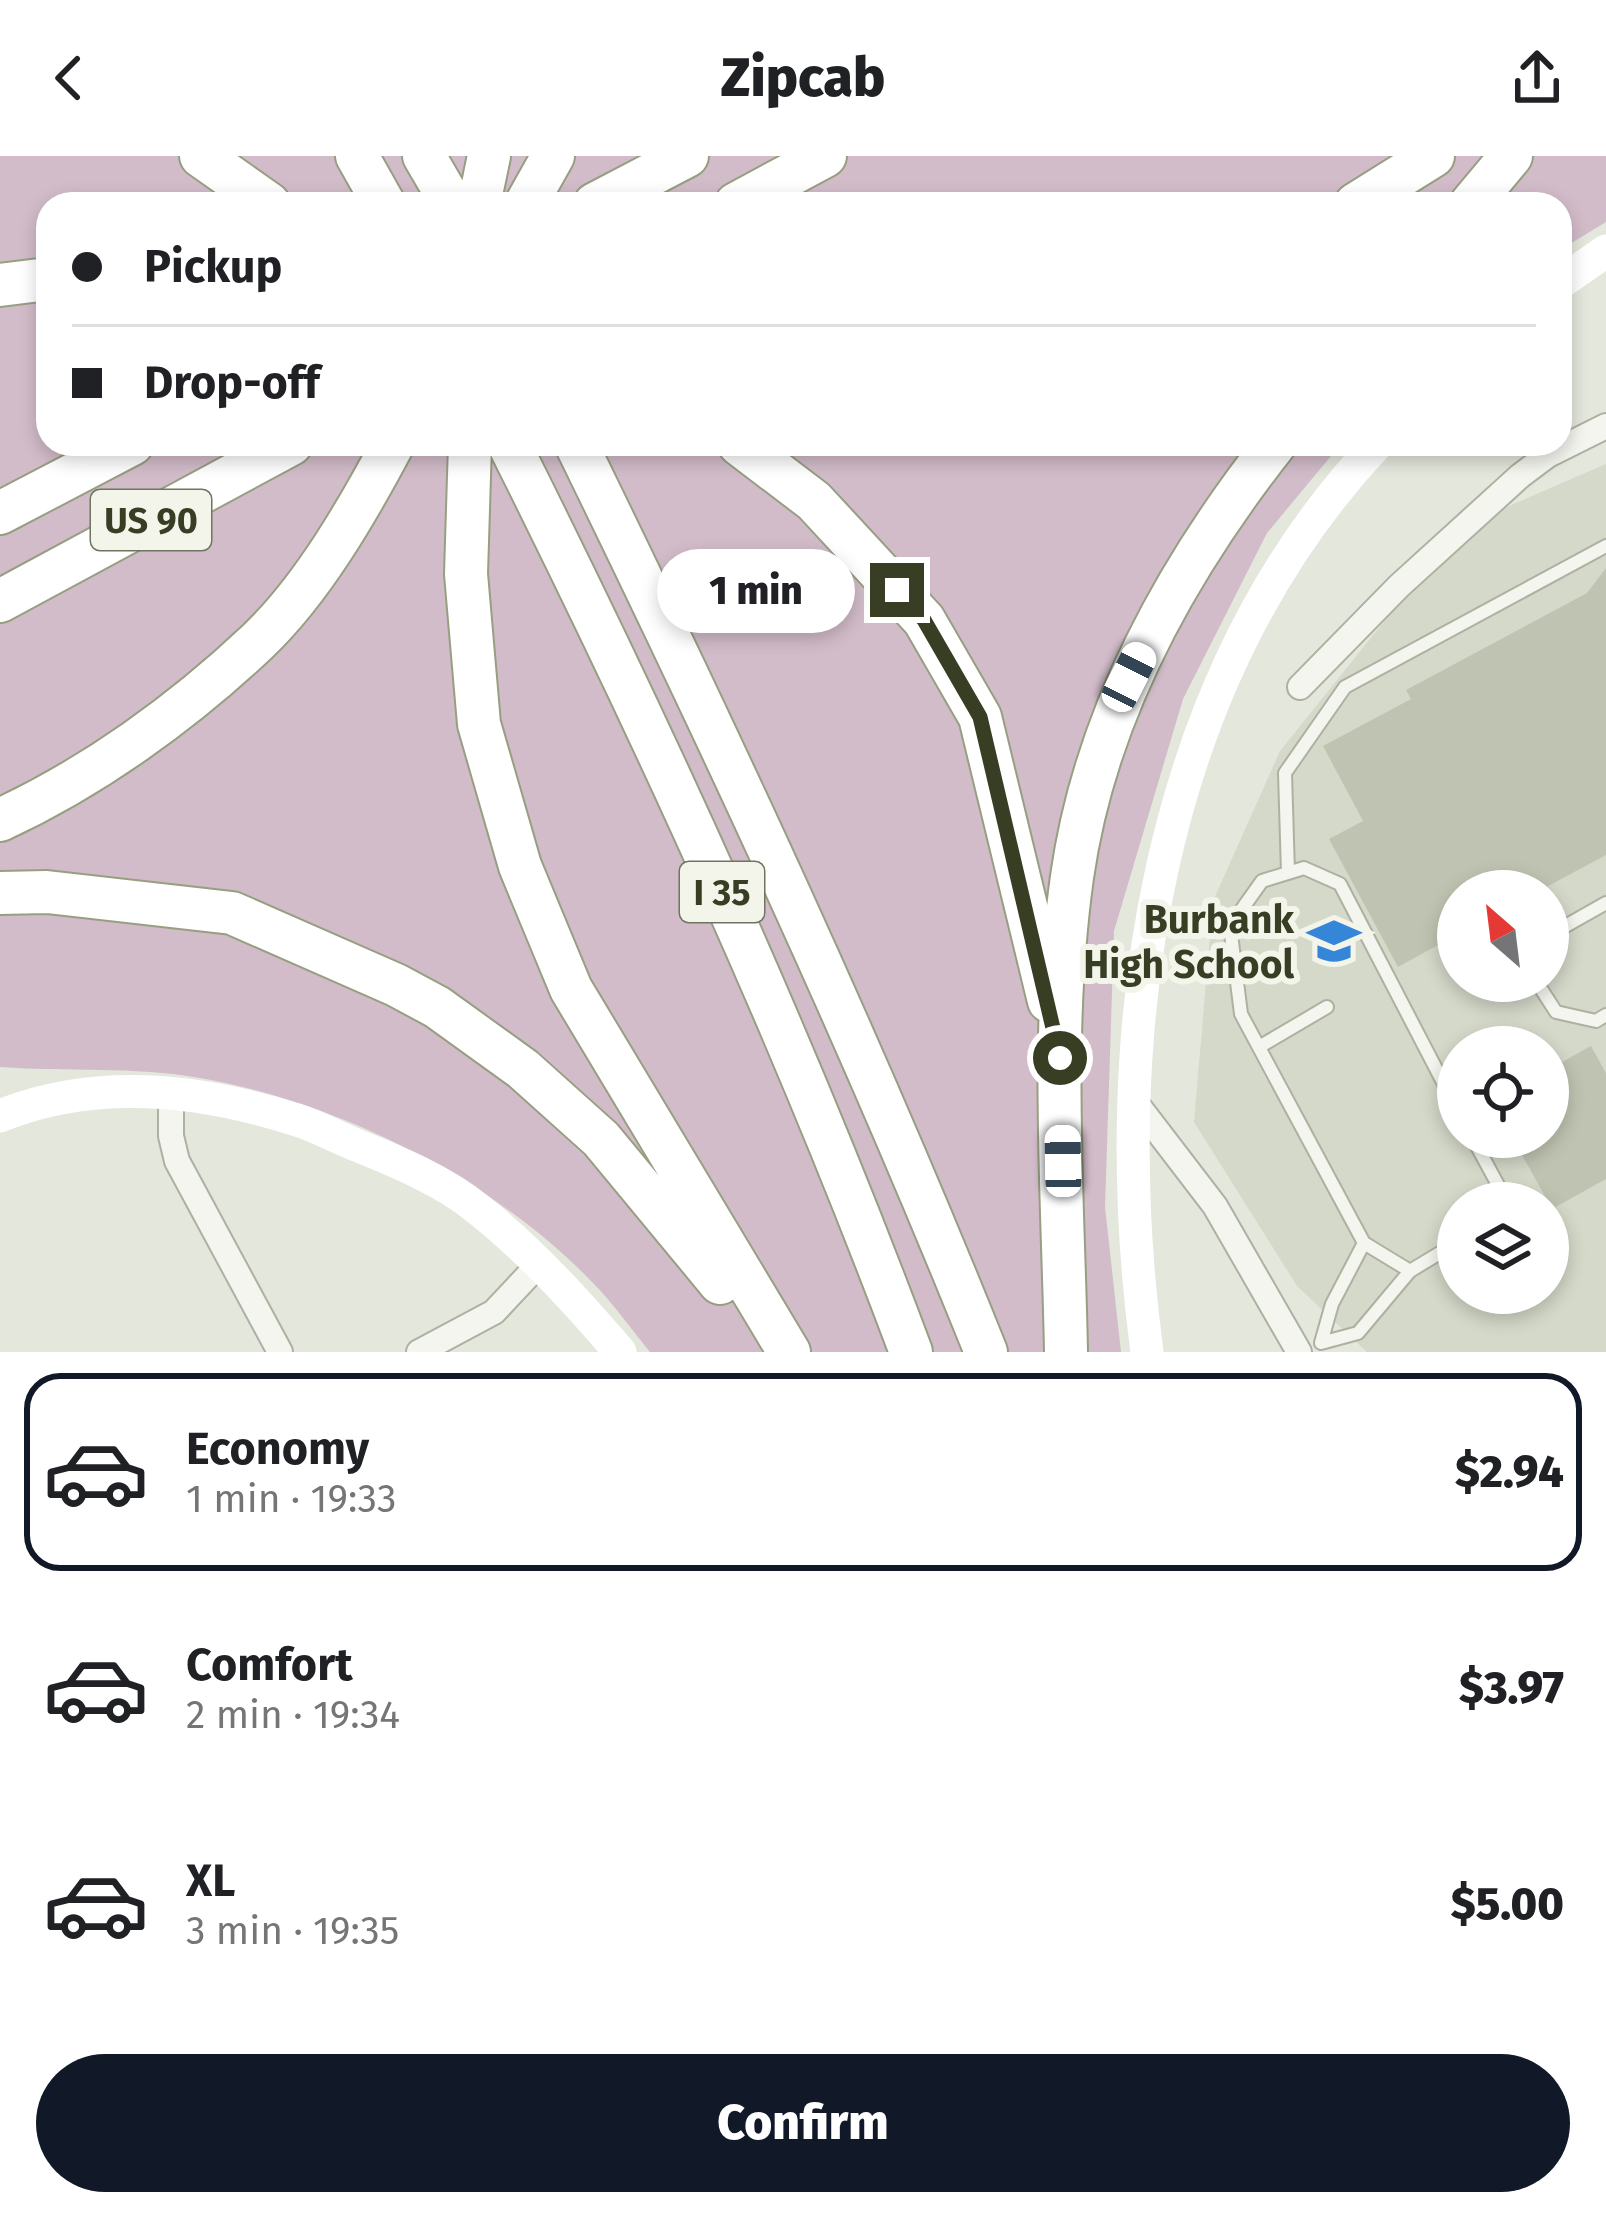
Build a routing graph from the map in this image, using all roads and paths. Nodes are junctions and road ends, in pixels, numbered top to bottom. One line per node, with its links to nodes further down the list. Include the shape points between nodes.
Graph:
1 (201, 156): 9 (highway)
2 (357, 156): 10 (highway)
3 (489, 156): 11 (highway)
4 (553, 156): 12 (highway)
5 (687, 156): 13 (highway)
6 (825, 156): 14 (highway)
7 (1433, 156): 15 (highway)
8 (1511, 156): 16 (highway)
9 (252, 192)
10 (377, 192)
11 (482, 192)
12 (533, 192)
13 (618, 192)
14 (758, 192)
15 (1375, 192)
16 (1482, 192)
17 (1606, 251): 18 (main road)
18 (1572, 275)
19 (36, 280): 20 (highway)
20 (0, 285)
21 (1606, 426): 22 (street)
22 (1572, 443)
23 (109, 456): 33 (highway, US 90)
24 (269, 456): 35 (highway, US 90)
25 (386, 456): 37 (highway, via 328,555 260,640 146,734)
26 (470, 456): 60 (highway, via 466,574 479,724 520,866 572,989)
27 (514, 456): 61 (highway, I 35, via 729,907)
28 (582, 456): 62 (highway, I 35, via 838,998)
29 (755, 456): 45 (highway, via 814,501 924,620 980,717)
30 (1267, 456): 45 (highway, via 1178,581 1108,734 1072,874)
31 (1366, 456): 49 (main road, via 1275,577 1196,746 1150,933)
32 (1547, 456): 36 (street)
33 (0, 513)
34 (1606, 546): 38 (lane, via 1345,687 1285,773)
35 (5, 598)
36 (1300, 687)
37 (0, 820)
38 (1288, 873): 46 (lane, via 1262,881 1230,926 1240,1014); 47 (lane, via 1304,868 1340,884)
39 (0, 893): 59 (highway, via 232,913 436,1007 601,1139)
40 (1606, 903): 41 (lane)
41 (1569, 924)
42 (1550, 1002): 44 (lane, via 1556,1012 1596,1021)
43 (1327, 1007): 46 (lane)
44 (1606, 1015)
45 (1059, 1043): 63 (highway)
46 (1258, 1047): 51 (lane)
47 (1437, 1071)
48 (171, 1093): 50 (main road, via 80,1094); 53 (main road, via 301,1121 389,1158 475,1206); 56 (street, via 177,1161)
49 (1133, 1099): 55 (street, via 1215,1206); 64 (main road)
50 (0, 1116)
51 (1364, 1243): 54 (lane); 55 (lane)
52 (1437, 1255): 54 (lane)
53 (539, 1264): 57 (street, via 494,1312); 58 (main road)
54 (1410, 1271): 55 (lane, via 1358,1333)
55 (1300, 1349)
56 (280, 1352)
57 (419, 1352)
58 (620, 1352)
59 (768, 1352)
60 (789, 1352)
61 (911, 1352)
62 (986, 1352)
63 (1066, 1352)
64 (1147, 1352)

